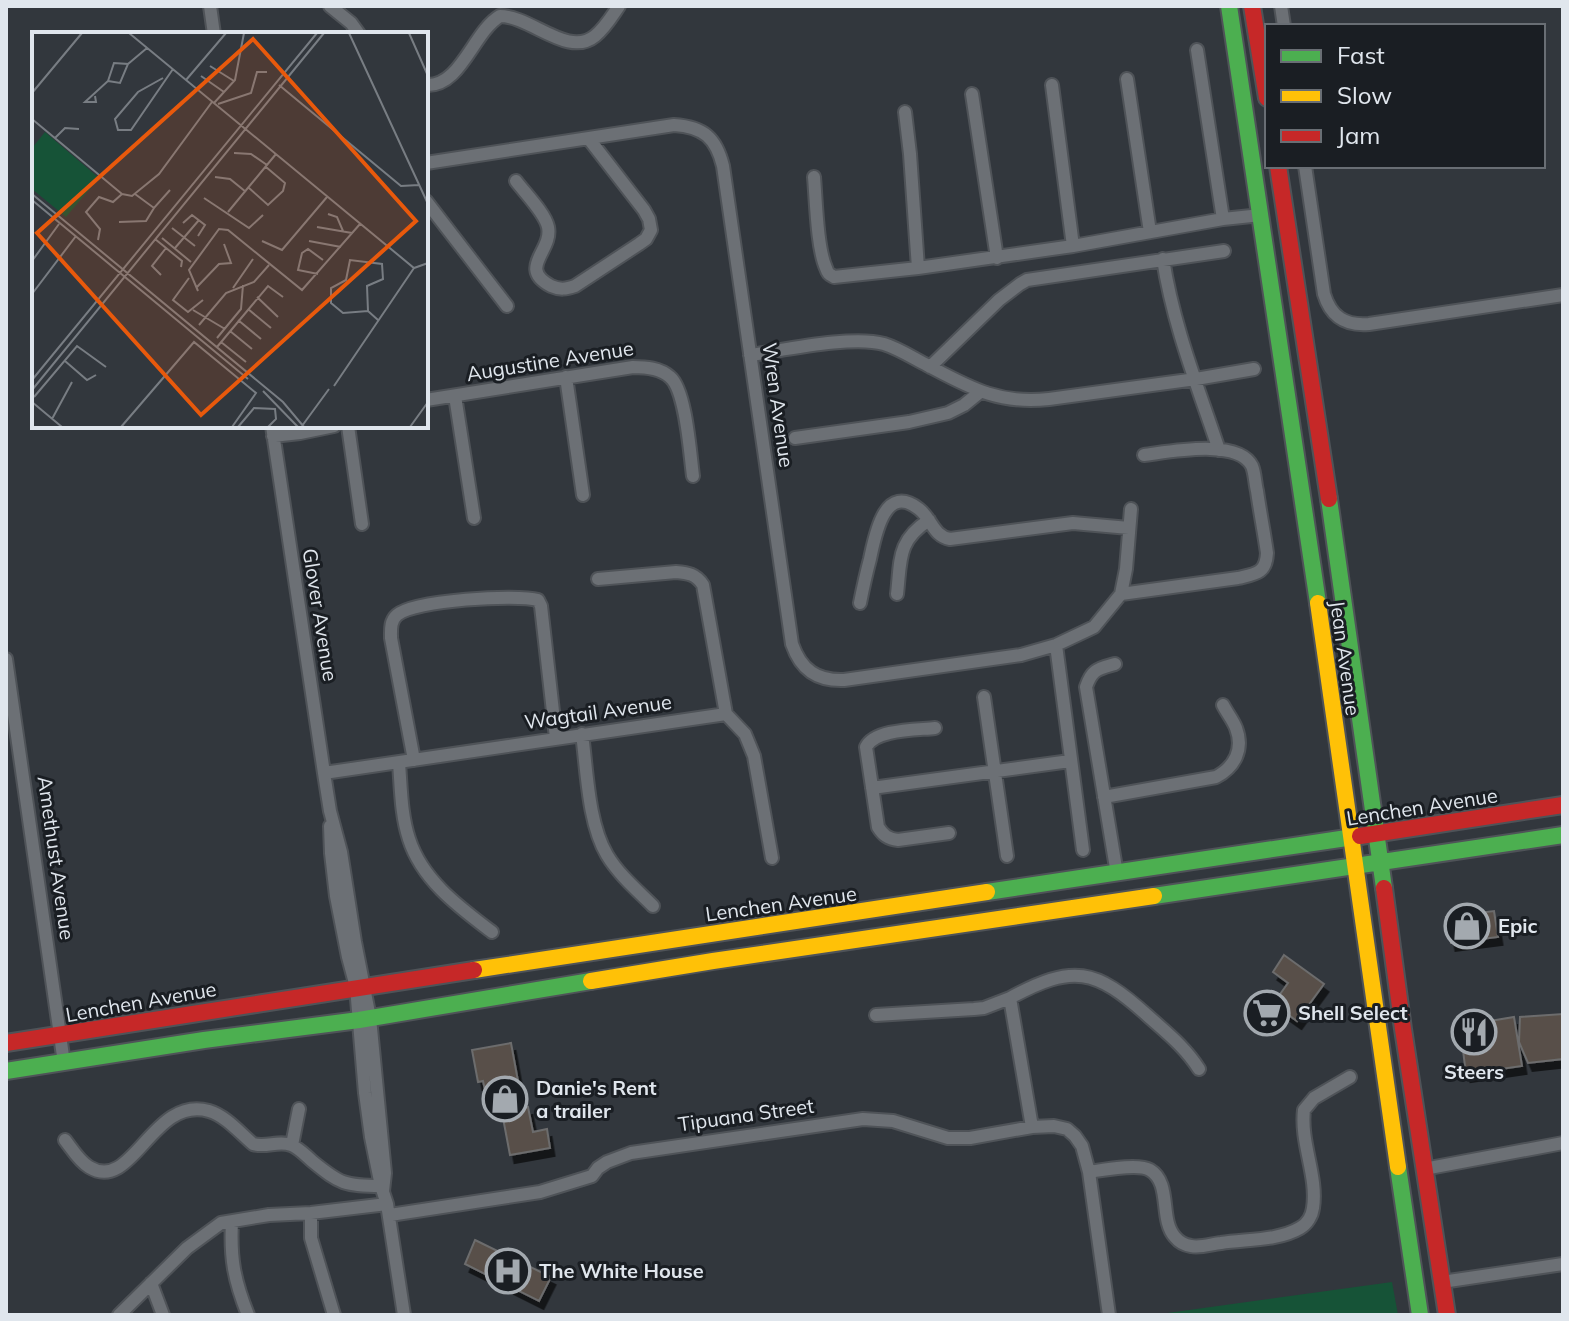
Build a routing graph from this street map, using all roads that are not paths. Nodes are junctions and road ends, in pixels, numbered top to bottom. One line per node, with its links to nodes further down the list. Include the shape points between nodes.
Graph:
1 (210, 6): 6 (street)
2 (330, 6): 7 (street)
3 (619, 6): 10 (street, via 599,32 580,43 500,16 448,79)
4 (1229, 6): 22 (main road, Jean Avenue)
5 (1252, 6): 12 (main road)
6 (214, 32)
7 (358, 32)
8 (1197, 50): 23 (street)
9 (1127, 79): 24 (street)
10 (428, 85)
11 (1052, 85): 25 (street)
12 (1265, 86)
13 (972, 94): 27 (street)
14 (905, 112): 29 (street)
15 (589, 139): 16 (street, Wren Avenue); 20 (street, via 644,210 651,230 646,239 575,286 556,288 535,269 548,229); 32 (street, Wren Avenue, via 674,125 700,130 713,142 723,166)
16 (428, 163)
17 (1278, 168): 56 (main road, Jean Avenue)
18 (1305, 168): 30 (street, via 1324,294 1341,320 1369,324)
19 (814, 177): 29 (street, via 820,239 830,275)
20 (516, 181)
21 (428, 204): 31 (street)
22 (1261, 215): 23 (street); 61 (main road, Jean Avenue)
23 (1223, 219): 24 (street)
24 (1150, 232): 25 (street)
25 (1073, 246): 27 (street)
26 (1224, 251): 28 (street)
27 (997, 258): 29 (street)
28 (1163, 259): 33 (street, via 1027,280); 36 (street)
29 (918, 268)
30 (1563, 295)
31 (507, 306)
32 (750, 355): 33 (street, via 873,342); 58 (street, Wren Avenue, via 788,618 797,657 805,667 824,678 844,680 1021,655)
33 (930, 367): 37 (street)
34 (1254, 369): 36 (street)
35 (566, 377): 38 (street, Augustine Avenue); 46 (street, Augustine Avenue, via 633,367 669,375 682,401); 47 (street)
36 (1196, 379): 37 (street, via 1038,400); 44 (street)
37 (980, 392): 43 (street, via 948,413)
38 (455, 396): 39 (street, Augustine Avenue); 49 (street)
39 (428, 400)
40 (324, 428): 42 (street)
41 (348, 428): 51 (street)
42 (272, 431): 71 (street, Glover Avenue)
43 (795, 438)
44 (1219, 450): 45 (street); 55 (street, via 1252,466 1265,566 1238,578)
45 (1144, 455)
46 (693, 476)
47 (583, 495)
48 (1131, 509): 52 (street)
49 (474, 518)
50 (929, 520): 52 (street, via 940,536 950,539 1073,523); 54 (street, via 903,546); 57 (street, via 907,502 885,512)
51 (362, 524)
52 (1129, 528): 55 (street)
53 (598, 579): 64 (street, via 676,572 700,580)
54 (897, 594)
55 (1121, 594): 58 (street, Wren Avenue, via 1094,627)
56 (1344, 601): 61 (main road, via 1328,613 1335,660); 77 (main road, Jean Avenue)
57 (860, 603)
58 (1056, 645): 69 (street)
59 (6, 659): 92 (street, Amethust Avenue)
60 (1115, 664): 74 (street, via 1097,669 1086,687)
61 (1329, 681): 79 (main road, Jean Avenue)
62 (984, 697): 72 (street)
63 (1223, 705): 74 (street, via 1239,743 1227,771)
64 (726, 714): 66 (street, Wagtail Avenue); 82 (street, via 745,734 754,756)
65 (935, 728): 73 (street, via 870,741 866,747)
66 (582, 734): 67 (street, Wagtail Avenue); 86 (street, via 601,843 619,872)
67 (556, 738): 68 (street, Wagtail Avenue); 68 (street, via 538,600 430,604 404,611 391,626)
68 (414, 760): 70 (street, Wagtail Avenue)
69 (1070, 761): 72 (street); 80 (street)
70 (399, 763): 71 (street, Wagtail Avenue); 87 (street, via 406,829 421,866 442,891)
71 (324, 773): 88 (street, Glover Avenue, via 336,896)
72 (994, 773): 73 (street); 81 (street)
73 (872, 788): 76 (street, via 878,827 886,837)
74 (1104, 797): 85 (street)
75 (1563, 805): 77 (main road, Lenchen Avenue)
76 (949, 833)
77 (1377, 834): 79 (main road, Lenchen Avenue); 83 (main road, Jean Avenue)
78 (1563, 835): 83 (main road)
79 (1349, 839): 84 (main road, Jean Avenue); 85 (main road, Lenchen Avenue)
80 (1083, 850)
81 (1007, 856)
82 (772, 858)
83 (1380, 861): 84 (main road); 98 (main road, Jean Avenue)
84 (1354, 866): 91 (main road, via 728,958); 101 (main road, Jean Avenue)
85 (1117, 874): 88 (main road, Lenchen Avenue)
86 (653, 906)
87 (492, 932)
88 (360, 987): 91 (street, Glover Avenue); 92 (main road, Lenchen Avenue)
89 (1010, 998): 90 (street, via 984,1008); 95 (street, via 1050,979 1091,978 1122,993 1184,1047); 100 (street)
90 (876, 1015)
91 (364, 1019): 94 (main road); 107 (street, Glover Avenue)
92 (61, 1036): 93 (main road, Lenchen Avenue); 94 (street, Amethust Avenue)
93 (6, 1043)
94 (64, 1063): 96 (main road)
95 (1199, 1069)
96 (6, 1071)
97 (1350, 1077): 106 (street, via 1304,1110 1313,1209 1298,1229 1190,1246 1171,1233 1161,1184 1152,1171 1136,1167)
98 (1410, 1080): 101 (main road, via 1397,1091); 105 (main road, Jean Avenue)
99 (299, 1109): 104 (street)
100 (1032, 1127): 106 (street, Tipuana Street, via 1067,1129 1082,1146); 107 (street, Tipuana Street, via 948,1138 893,1121 863,1119 631,1153 607,1162 592,1176 540,1192)
101 (1393, 1130): 119 (main road, Jean Avenue)
102 (65, 1140): 104 (street, via 87,1166 103,1172 131,1158 170,1117 195,1109 217,1114 253,1144)
103 (1563, 1143): 105 (street)
104 (292, 1145): 107 (street, via 343,1183)
105 (1424, 1169): 111 (main road, Jean Avenue)
106 (1089, 1172): 118 (street)
107 (385, 1199): 108 (street); 117 (street, Glover Avenue)
108 (311, 1213): 109 (street); 116 (street, via 311,1238)
109 (232, 1221): 112 (street, via 203,1235); 115 (street, via 232,1266)
110 (1563, 1264): 111 (street)
111 (1442, 1282): 120 (main road, Jean Avenue)
112 (151, 1283): 113 (street); 114 (street)
113 (119, 1315)
114 (163, 1315)
115 (248, 1315)
116 (334, 1315)
117 (404, 1315)
118 (1109, 1315)
119 (1420, 1315)
120 (1447, 1315)

